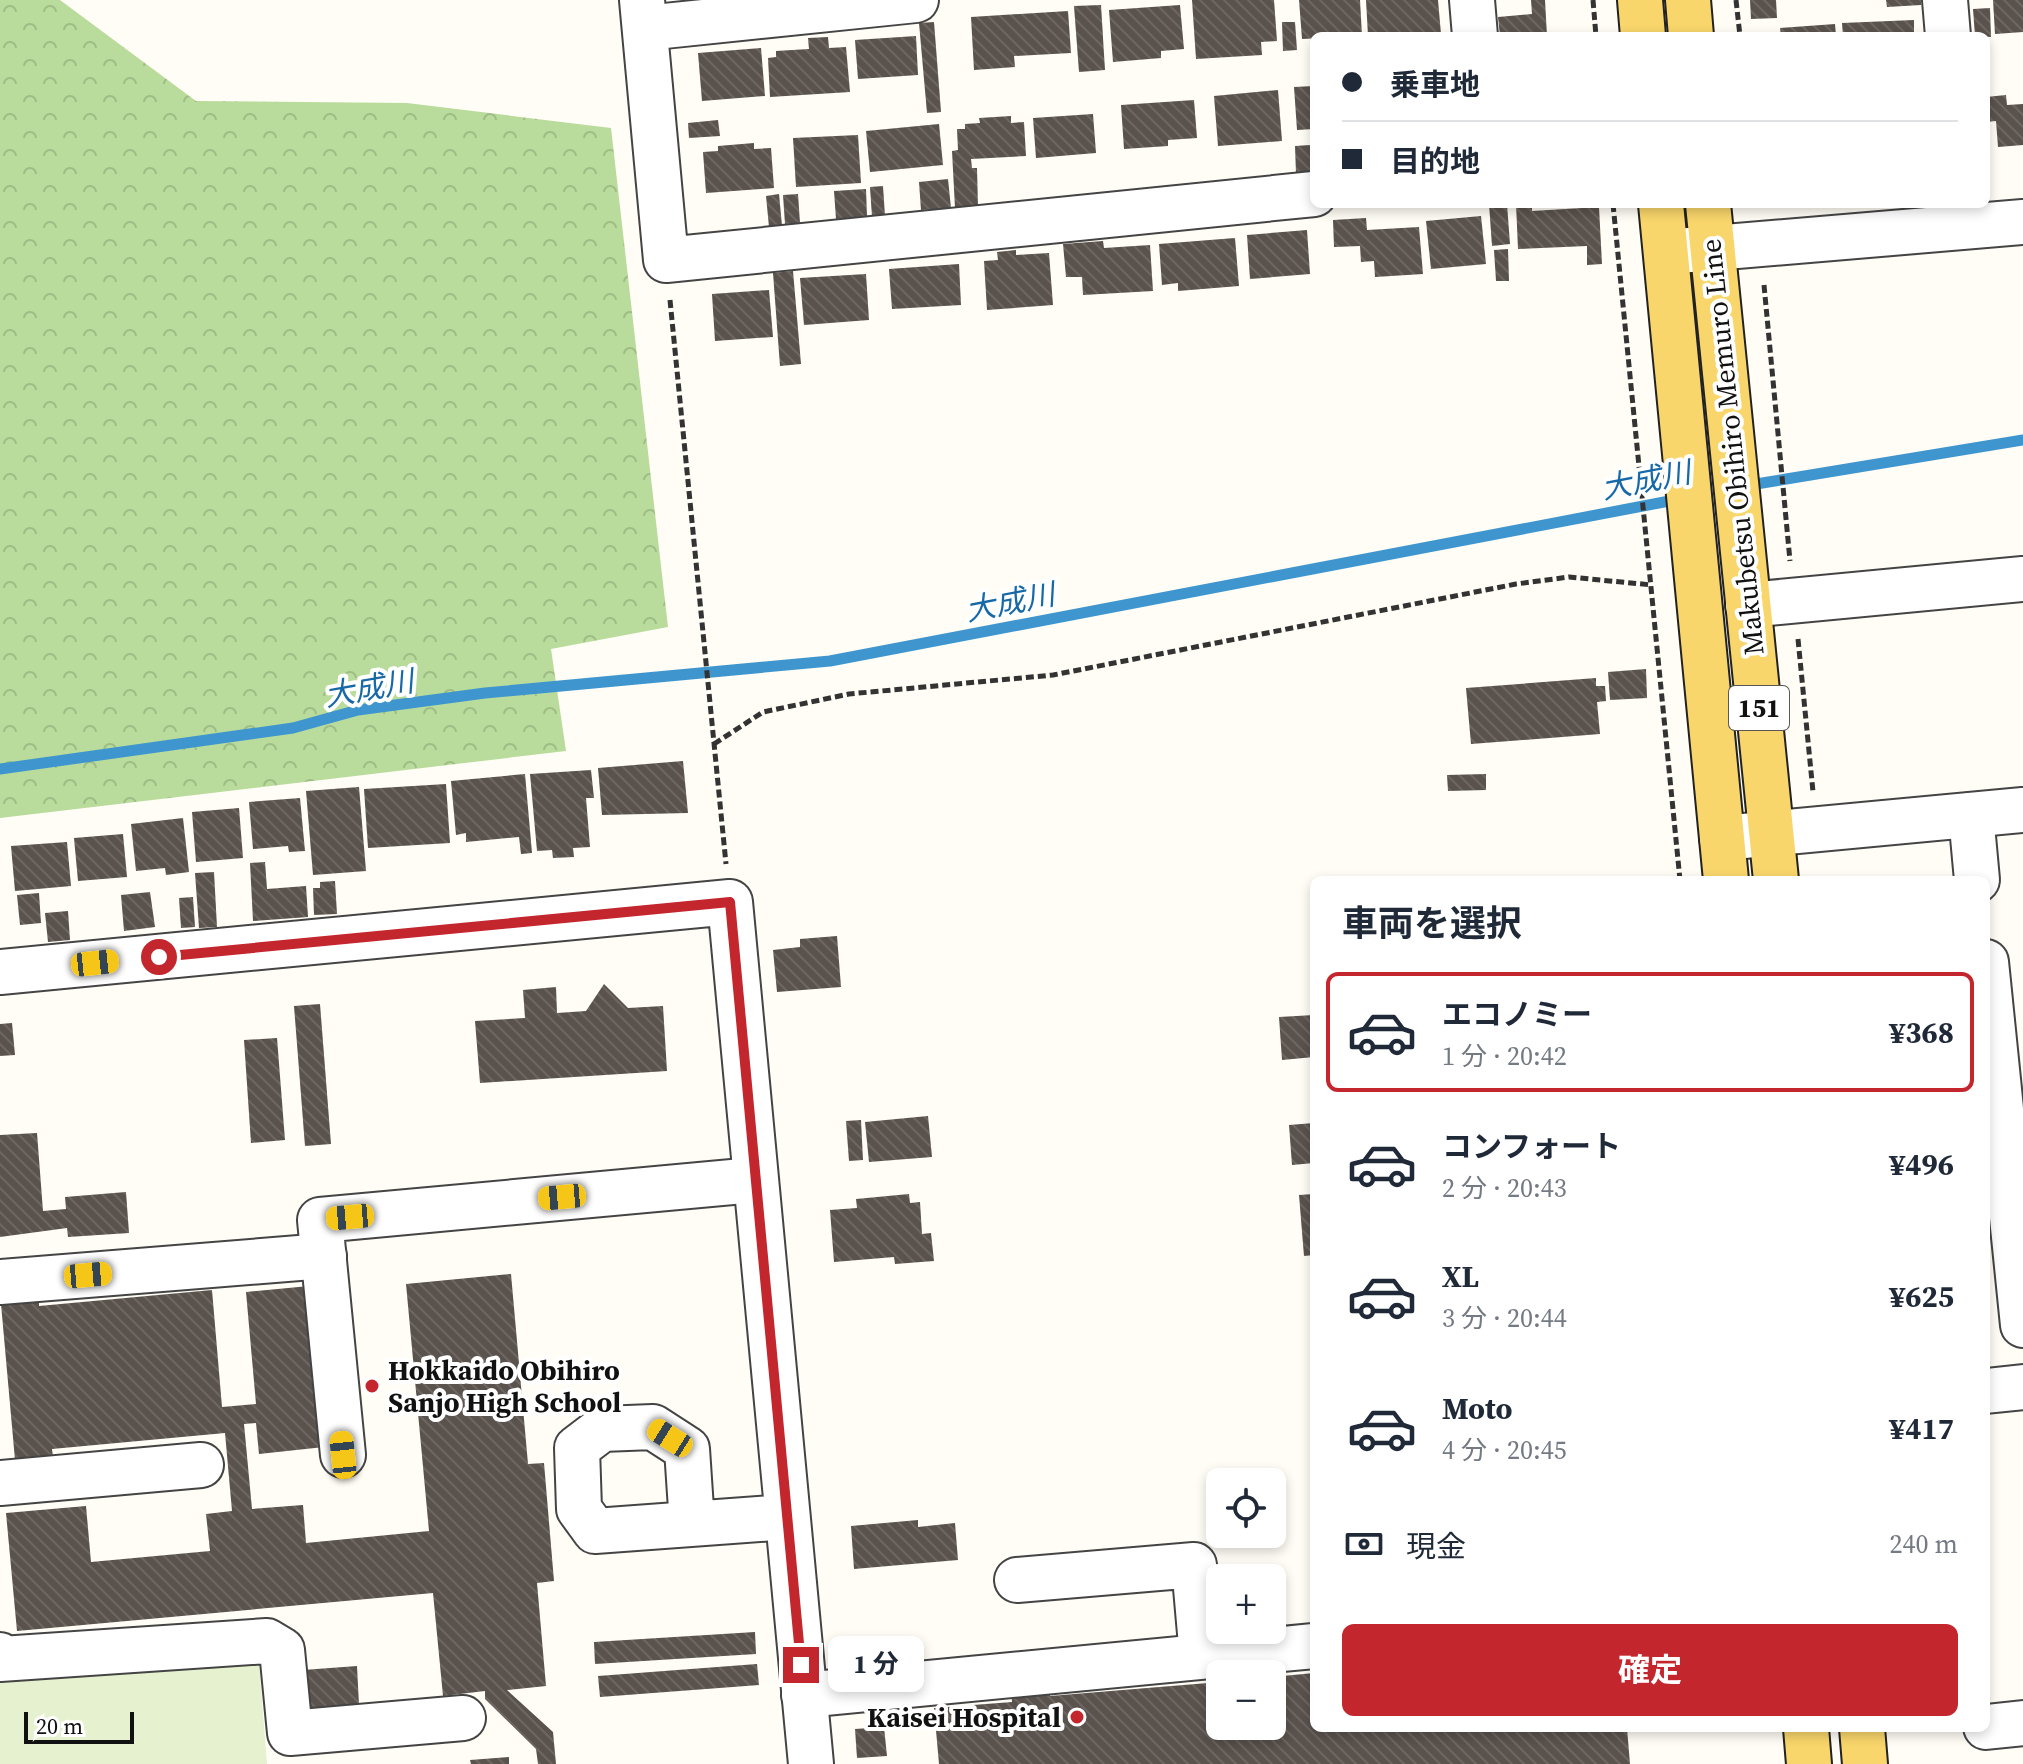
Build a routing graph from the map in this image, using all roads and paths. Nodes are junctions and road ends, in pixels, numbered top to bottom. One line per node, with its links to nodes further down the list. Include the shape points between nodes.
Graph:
1 (916, 0): 8 (street)
2 (1472, 0): 9 (street)
3 (1593, 0): 10 (path)
4 (1640, 0): 11 (main road)
5 (1688, 0): 12 (main road)
6 (1736, 0): 13 (path)
7 (1945, 0): 14 (street)
8 (644, 14): 24 (street)
9 (1475, 32)
10 (1596, 32)
11 (1643, 32)
12 (1691, 32)
13 (1740, 32)
14 (1948, 32)
15 (1310, 194): 24 (street)
16 (1613, 208): 26 (path)
17 (1661, 208): 23 (main road, Makubetsu Obihiro Memuro Line / 151)
18 (1708, 208): 22 (main road, Makubetsu Obihiro Memuro Line / 151)
19 (1962, 216): 20 (street); 21 (street)
20 (2023, 222)
21 (1761, 245): 22 (street); 27 (path)
22 (1711, 249): 23 (street); 28 (main road, Makubetsu Obihiro Memuro Line / 151)
23 (1666, 252): 34 (main road, Makubetsu Obihiro Memuro Line / 151)
24 (666, 260): 29 (path)
25 (2023, 579): 27 (street)
26 (1652, 585): 29 (path, via 1569,577 1529,582 1053,675 849,694 763,712); 35 (path)
27 (1794, 600): 28 (street); 32 (path)
28 (1748, 605): 33 (main road, Makubetsu Obihiro Memuro Line / 151)
29 (714, 744): 38 (path)
30 (2023, 810): 31 (street)
31 (1971, 815): 32 (street); 37 (street)
32 (1817, 830): 33 (street)
33 (1771, 834): 34 (street); 36 (main road, Makubetsu Obihiro Memuro Line / 151)
34 (1724, 859)
35 (1680, 876)
36 (1776, 876)
37 (1977, 876)
38 (730, 902): 39 (street); 42 (street)
39 (0, 972)
40 (2000, 984): 41 (street)
41 (1994, 1126): 45 (street)
42 (754, 1180): 43 (street, via 320,1220); 51 (street)
43 (324, 1256): 44 (street); 48 (street)
44 (0, 1282)
45 (2023, 1325)
46 (2023, 1387): 47 (street)
47 (1990, 1391)
48 (343, 1455)
49 (201, 1465): 50 (street)
50 (0, 1483)
51 (787, 1517): 52 (street); 57 (street)
52 (692, 1524)
53 (1017, 1580): 56 (street, via 1194,1565)
54 (1310, 1646): 56 (street)
55 (0, 1655): 58 (street, via 267,1641 282,1650 290,1733)
56 (1202, 1656): 57 (street)
57 (804, 1695): 63 (street)
58 (463, 1718)
59 (2023, 1723): 60 (street)
60 (1990, 1727)
61 (1806, 1732): 64 (main road)
62 (1862, 1732): 65 (main road)
63 (811, 1764)
64 (1809, 1764)
65 (1865, 1764)

